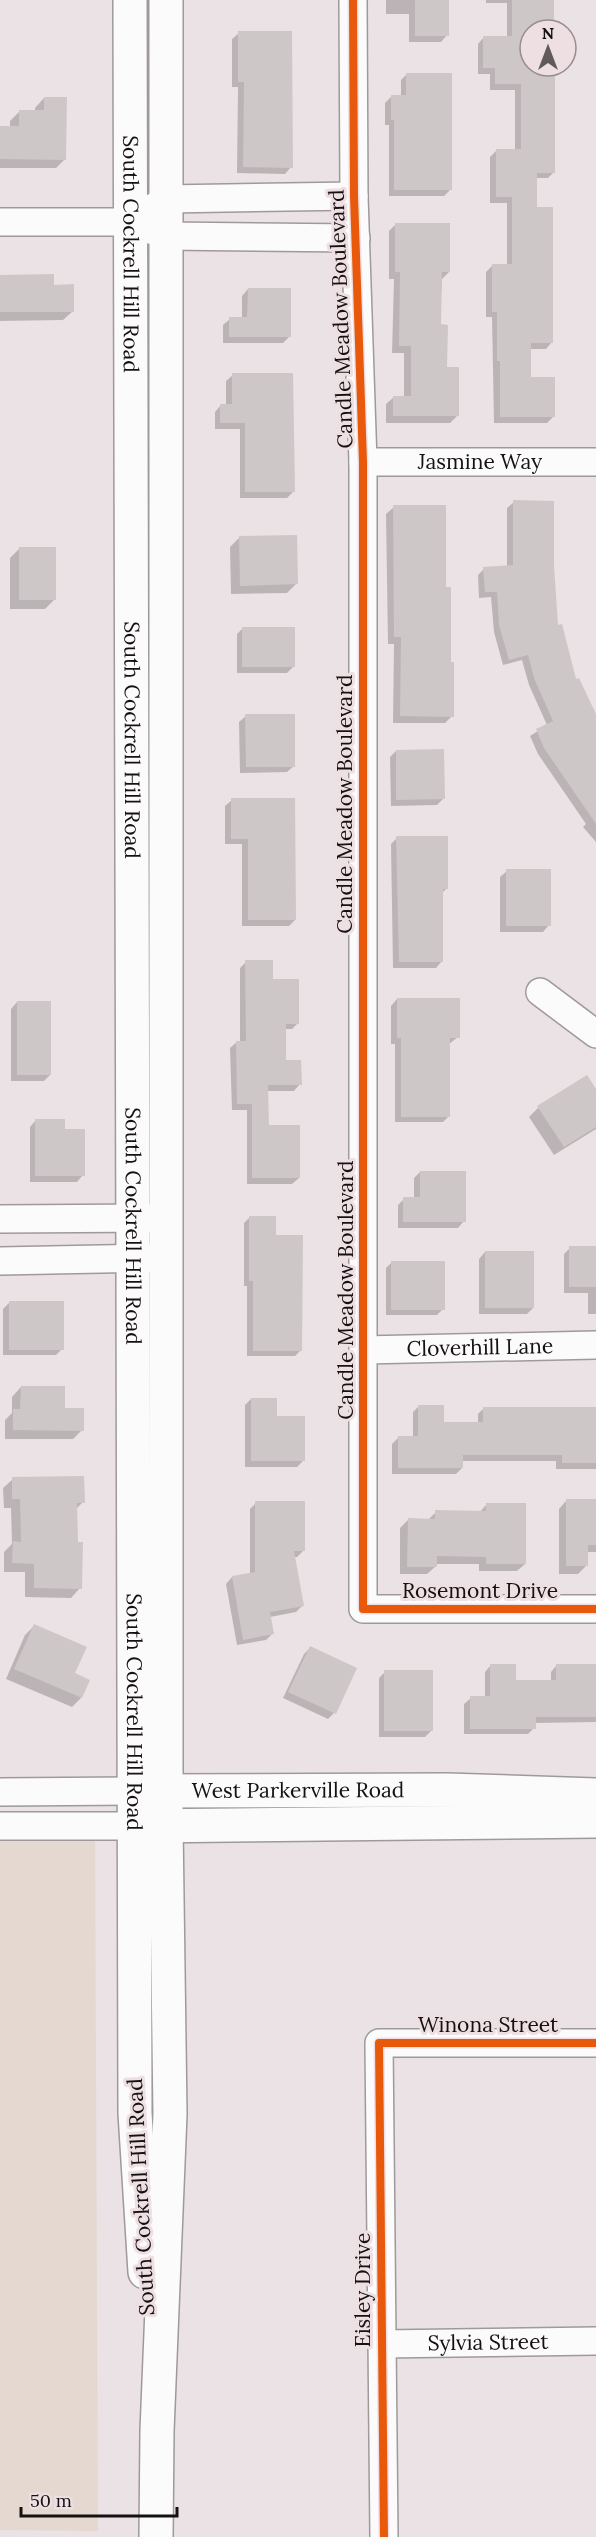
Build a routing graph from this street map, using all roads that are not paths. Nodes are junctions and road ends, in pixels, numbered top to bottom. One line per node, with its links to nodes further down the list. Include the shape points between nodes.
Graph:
1 (130, 0): 7 (main road, South Cockrell Hill Road)
2 (166, 0): 5 (main road, South Cockrell Hill Road)
3 (353, 0): 4 (street, Candle Meadow Boulevard)
4 (354, 196): 5 (street); 9 (street, Candle Meadow Boulevard)
5 (166, 200): 7 (street); 8 (main road, South Cockrell Hill Road)
6 (0, 222): 7 (street)
7 (130, 222): 8 (street); 12 (main road, South Cockrell Hill Road)
8 (166, 236): 9 (street); 13 (main road, South Cockrell Hill Road)
9 (356, 238): 10 (street, Candle Meadow Boulevard)
10 (363, 462): 11 (street, Jasmine Way); 23 (street, Candle Meadow Boulevard)
11 (596, 462)
12 (132, 763): 13 (main road); 16 (main road, South Cockrell Hill Road)
13 (167, 763): 17 (main road, South Cockrell Hill Road)
14 (540, 992): 15 (street)
15 (596, 1034)
16 (132, 1218): 17 (street); 18 (street); 19 (main road, South Cockrell Hill Road)
17 (167, 1218): 20 (main road, South Cockrell Hill Road)
18 (0, 1219)
19 (132, 1258): 20 (street); 21 (street); 26 (main road, South Cockrell Hill Road)
20 (166, 1258): 27 (main road, South Cockrell Hill Road)
21 (0, 1261)
22 (596, 1345): 23 (street, Cloverhill Lane)
23 (364, 1350): 24 (street, Candle Meadow Boulevard)
24 (363, 1609): 25 (street, Rosemont Drive)
25 (596, 1609)
26 (133, 1791): 27 (main road, West Parkerville Road); 28 (street, West Parkerville Road); 33 (main road, South Cockrell Hill Road)
27 (166, 1791): 29 (main road, West Parkerville Road, via 447,1790); 31 (main road, South Cockrell Hill Road)
28 (0, 1792)
29 (596, 1795)
30 (596, 1821): 31 (main road, West Parkerville Road)
31 (166, 1825): 33 (main road, West Parkerville Road); 38 (main road, South Cockrell Hill Road, via 170,2114)
32 (0, 1826): 33 (street, West Parkerville Road)
33 (133, 1826): 38 (main road, South Cockrell Hill Road, via 135,2113)
34 (379, 2043): 35 (street, Winona Street); 37 (street, Eisley Drive)
35 (596, 2043)
36 (596, 2342): 37 (street, Sylvia Street)
37 (381, 2344): 40 (street, Eisley Drive)
38 (156, 2450): 39 (main road, South Cockrell Hill Road)
39 (156, 2537)
40 (384, 2537)

